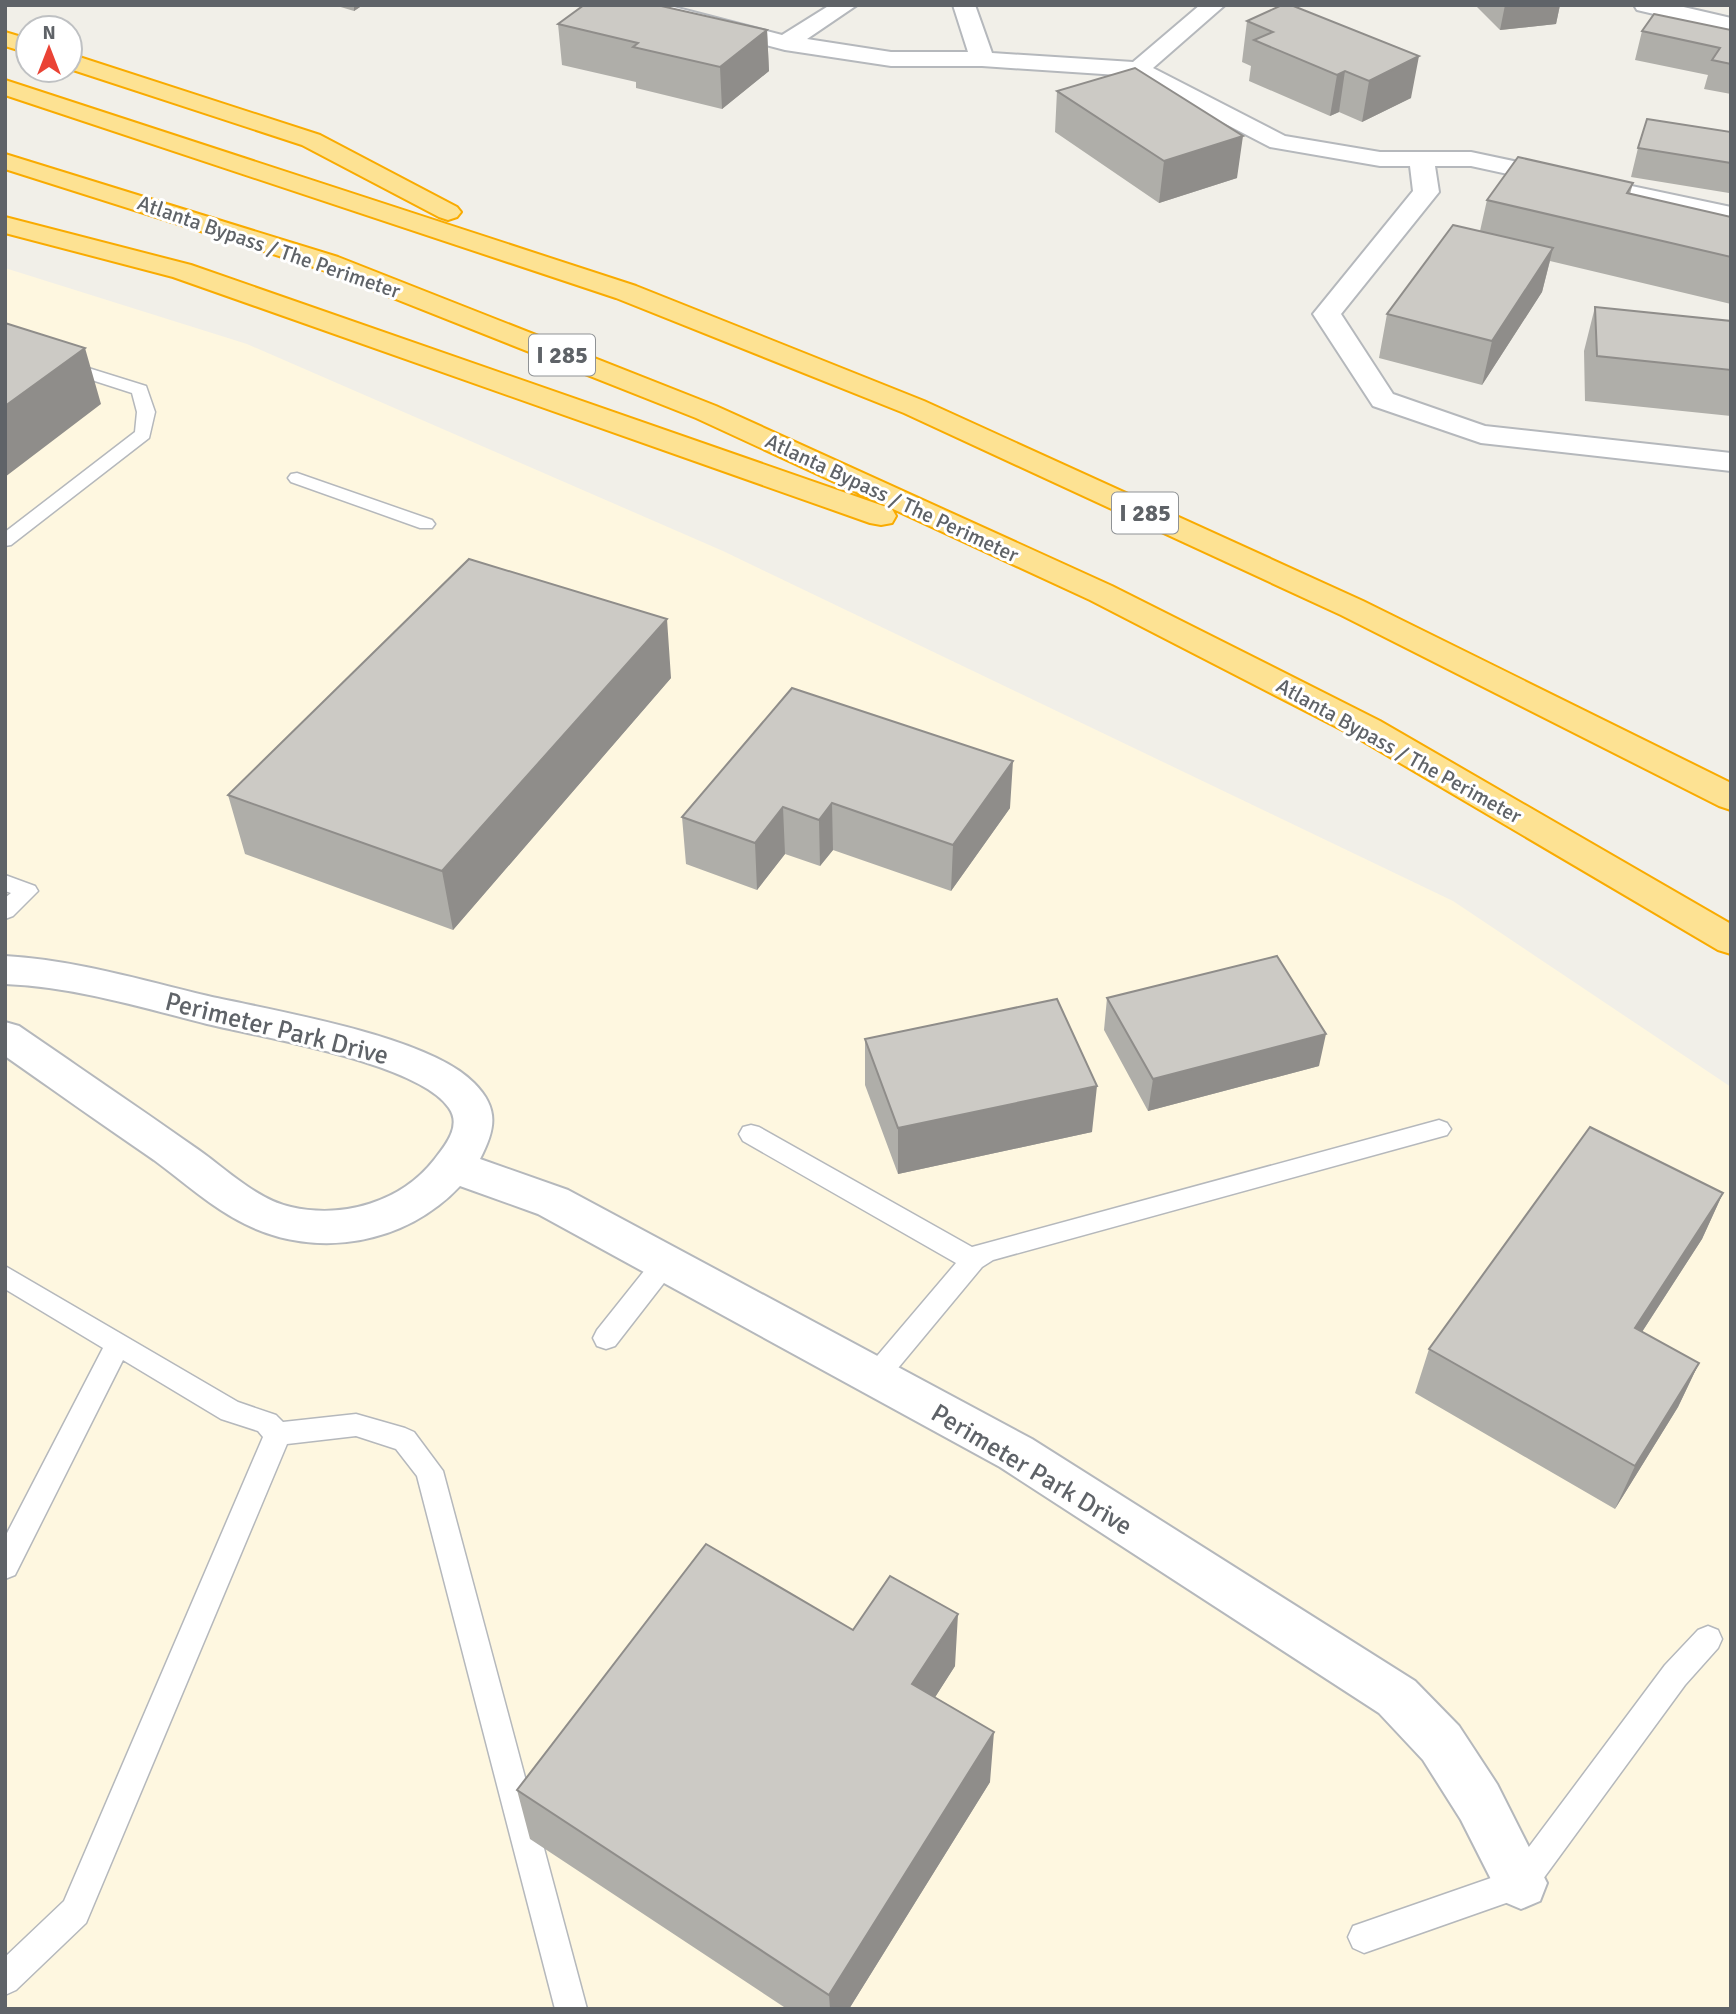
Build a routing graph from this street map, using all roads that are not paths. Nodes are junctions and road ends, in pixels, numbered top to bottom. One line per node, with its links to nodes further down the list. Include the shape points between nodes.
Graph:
1 (639, 5): 7 (street)
2 (846, 5): 7 (street)
3 (964, 5): 8 (street)
4 (1214, 5): 10 (street)
5 (1645, 5): 6 (street)
6 (1731, 25)
7 (785, 43): 8 (street, via 891,59)
8 (982, 59): 10 (street)
9 (84, 66): 16 (highway, via 311,140)
10 (1138, 69): 12 (street, via 1279,142 1380,159)
11 (5, 87): 16 (highway, I 285)
12 (1422, 159): 14 (street, via 1471,159); 18 (street, via 1426,192 1327,314 1383,400 1482,434)
13 (5, 162): 22 (highway, Atlanta Bypass / The Perimeter / I 285, via 355,274 706,412)
14 (1731, 215)
15 (5, 225): 22 (highway, via 182,271)
16 (543, 263): 23 (highway, I 285, via 927,413 1352,608)
17 (5, 347): 21 (lane, via 140,390 146,412 143,434)
18 (1731, 462)
19 (297, 478): 20 (lane)
20 (426, 524)
21 (5, 541)
22 (1101, 593): 26 (highway, Atlanta Bypass / The Perimeter / I 285, via 1368,729)
23 (1731, 798)
24 (5, 882): 25 (lane, via 27,891)
25 (5, 911)
26 (1731, 941)
27 (5, 970): 31 (street, Perimeter Park Drive, via 73,978 339,1041 431,1072 468,1104 474,1126 469,1144)
28 (5, 1035): 31 (street, Perimeter Park Drive, via 238,1198 289,1223 340,1226 396,1212 434,1190)
29 (1439, 1129): 32 (lane, via 999,1247)
30 (751, 1134): 32 (lane)
31 (452, 1166): 33 (street, Perimeter Park Drive, via 553,1202)
32 (973, 1260): 37 (lane)
33 (665, 1263): 35 (lane); 37 (street, Perimeter Park Drive)
34 (5, 1276): 36 (lane)
35 (606, 1338)
36 (118, 1344): 38 (lane, via 230,1411 267,1423); 39 (lane)
37 (875, 1377): 41 (street, Perimeter Park Drive, via 1016,1454 1397,1697 1441,1743 1479,1802)
38 (278, 1434): 43 (lane, via 75,1912); 44 (lane, via 356,1425 405,1440 429,1471)
39 (5, 1566)
40 (1708, 1639): 41 (lane, via 1675,1675)
41 (1521, 1883): 42 (lane)
42 (1364, 1937)
43 (5, 1979)
44 (571, 2009)

